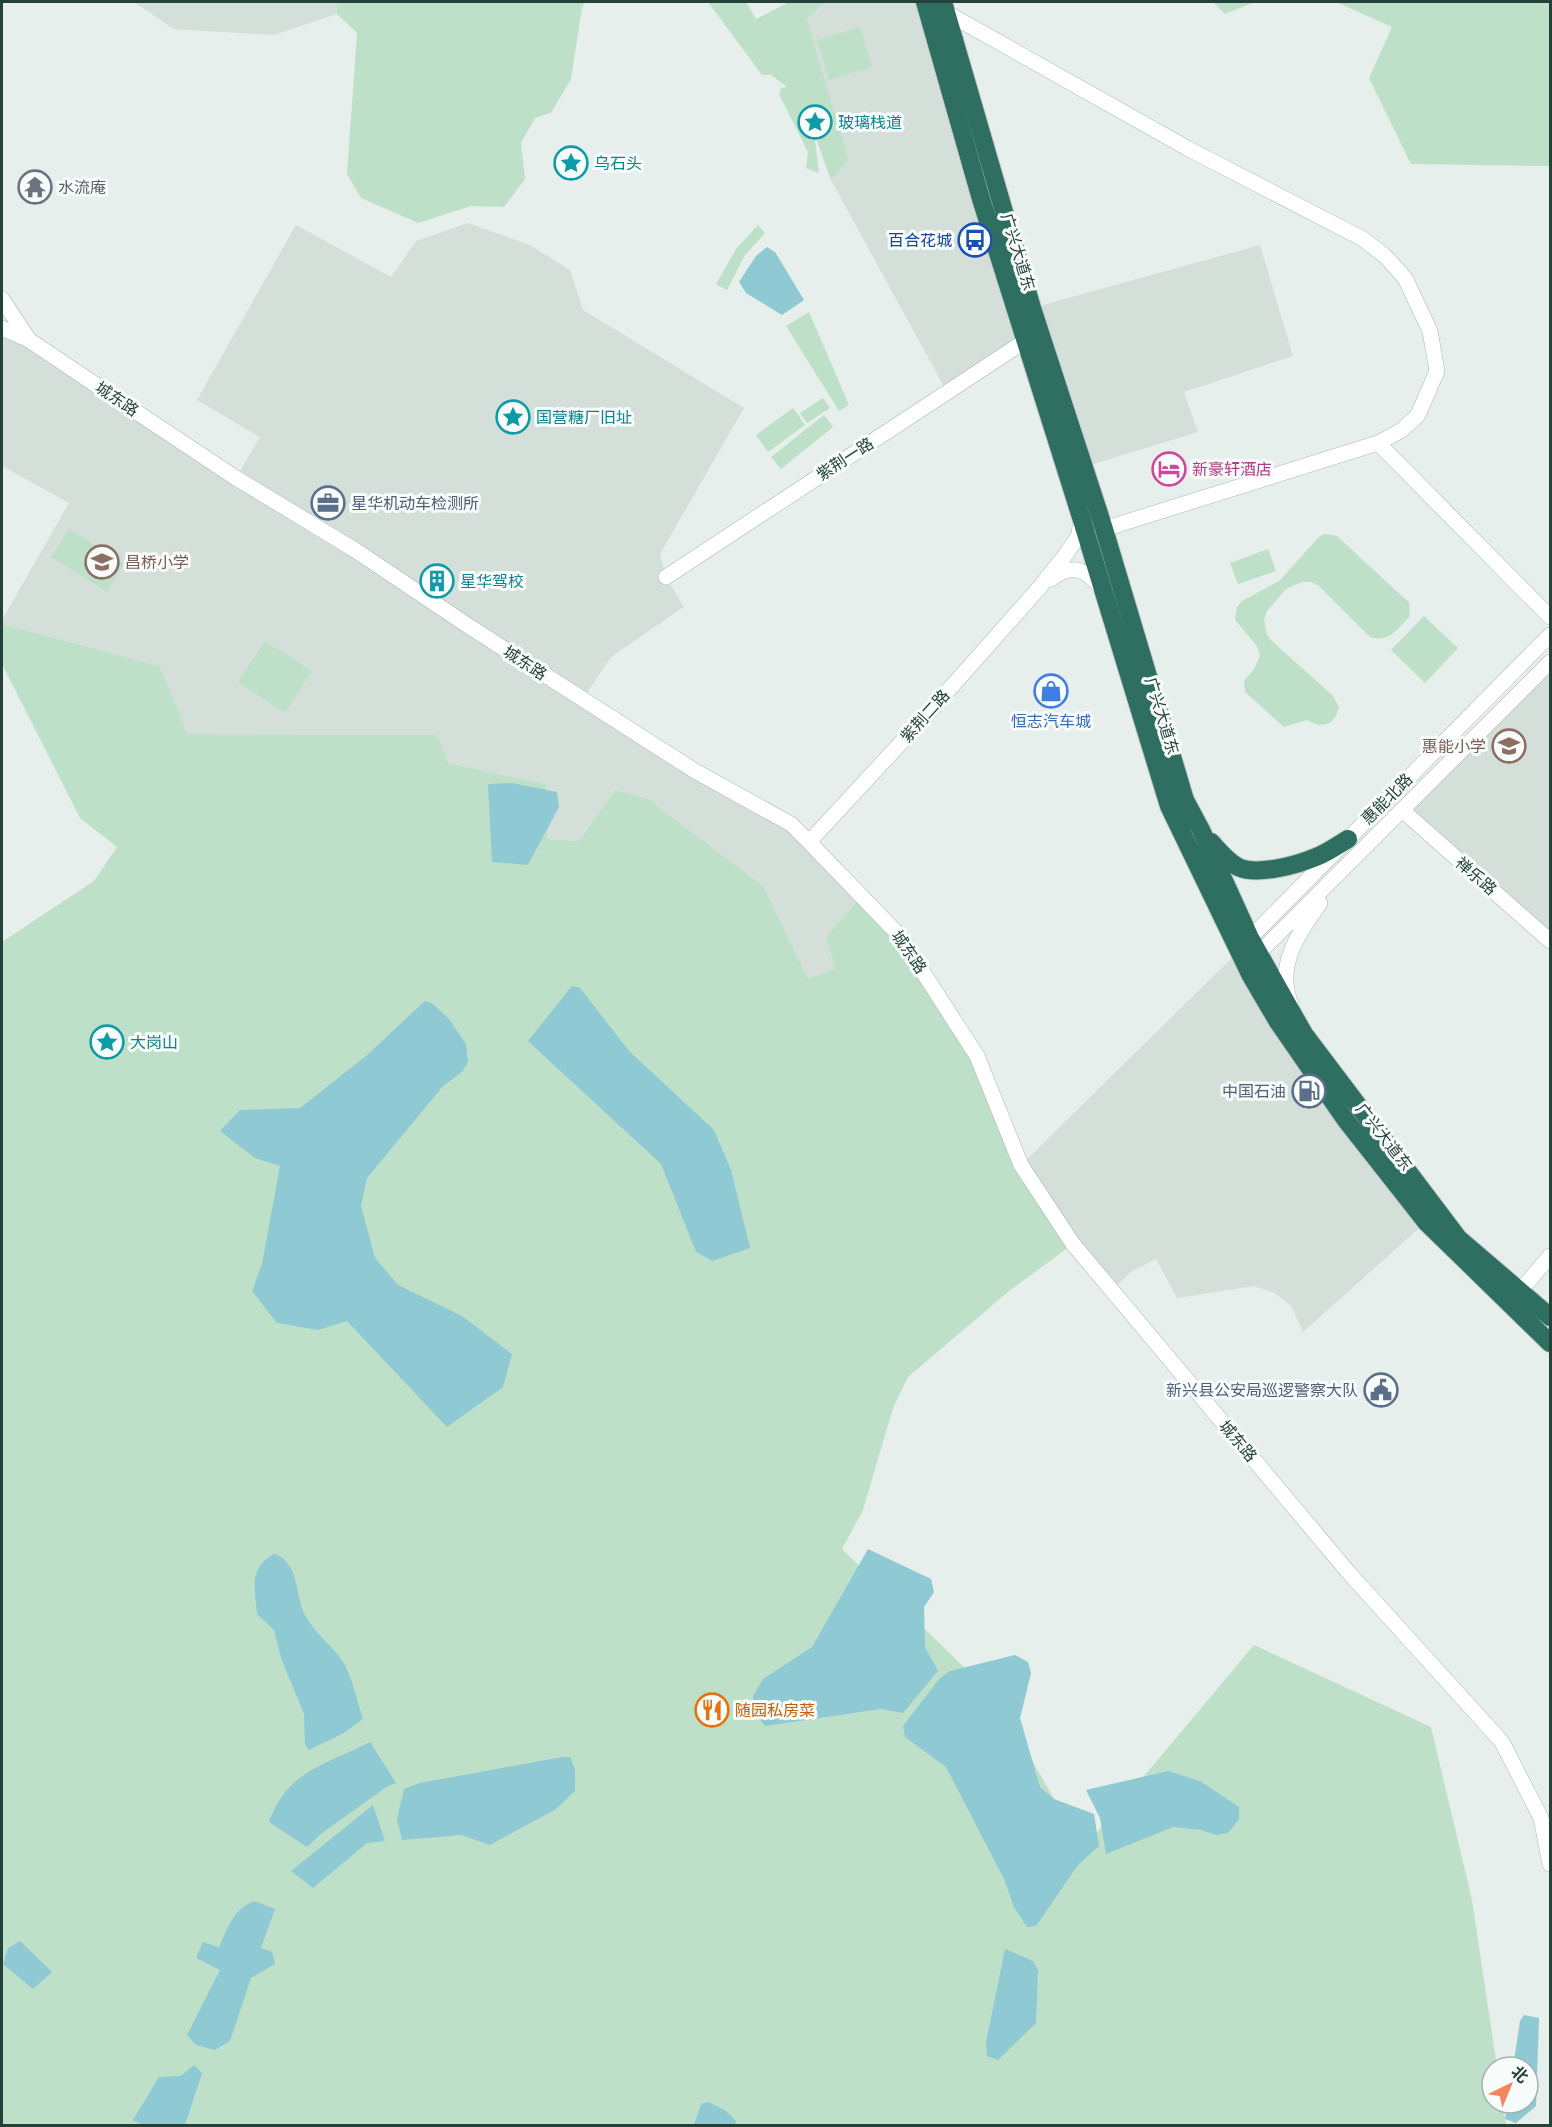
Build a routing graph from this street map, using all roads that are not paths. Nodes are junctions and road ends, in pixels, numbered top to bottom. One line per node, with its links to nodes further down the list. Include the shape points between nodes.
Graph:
1 (925, 2): 6 (highway, 广兴大道东)
2 (945, 7): 7 (street, via 1187,148 1339,225 1385,256 1406,278 1430,331 1437,371 1418,415 1402,430); 9 (highway, 广兴大道东, via 1032,308)
3 (2, 299): 5 (street, 城东路)
4 (2, 328): 5 (street)
5 (29, 340): 19 (street, 城东路, via 236,478 694,771 791,824)
6 (1025, 341): 8 (highway, 广兴大道东); 10 (street, 紫荆一路)
7 (1378, 443): 9 (street); 13 (street)
8 (1081, 517): 11 (street, 紫荆二路, via 1079,534); 12 (highway, 广兴大道东)
9 (1104, 529): 17 (highway, 广兴大道东, via 1185,800)
10 (666, 577)
11 (1039, 588): 12 (street, 紫荆二路, via 1058,573 1072,569 1092,576); 19 (street, 紫荆二路)
12 (1105, 592): 27 (highway, 广兴大道东, via 1169,806 1246,967 1278,1022 1345,1119 1426,1222)
13 (1551, 617)
14 (1551, 634): 18 (street, 惠能北路)
15 (1551, 662): 16 (street, 惠能北路)
16 (1402, 810): 20 (street, 惠能北路); 21 (street, 禅乐路)
17 (1201, 830): 18 (highway, via 1225,858 1240,868 1259,870 1317,857); 22 (highway, 广兴大道东)
18 (1348, 839): 22 (street, 惠能北路)
19 (809, 842): 28 (street, 城东路, via 899,935 977,1056 1022,1165 1073,1244 1349,1573 1503,1742 1541,1818)
20 (1351, 861): 22 (street, 惠能北路); 23 (street, via 1305,924 1288,957 1289,998)
21 (1551, 941)
22 (1254, 946): 23 (highway, 广兴大道东)
23 (1304, 1034): 25 (highway, 广兴大道东, via 1458,1238)
24 (1551, 1256): 25 (street)
25 (1520, 1291): 26 (highway, 广兴大道东)
26 (1551, 1317)
27 (1551, 1343)
28 (1551, 1864)

